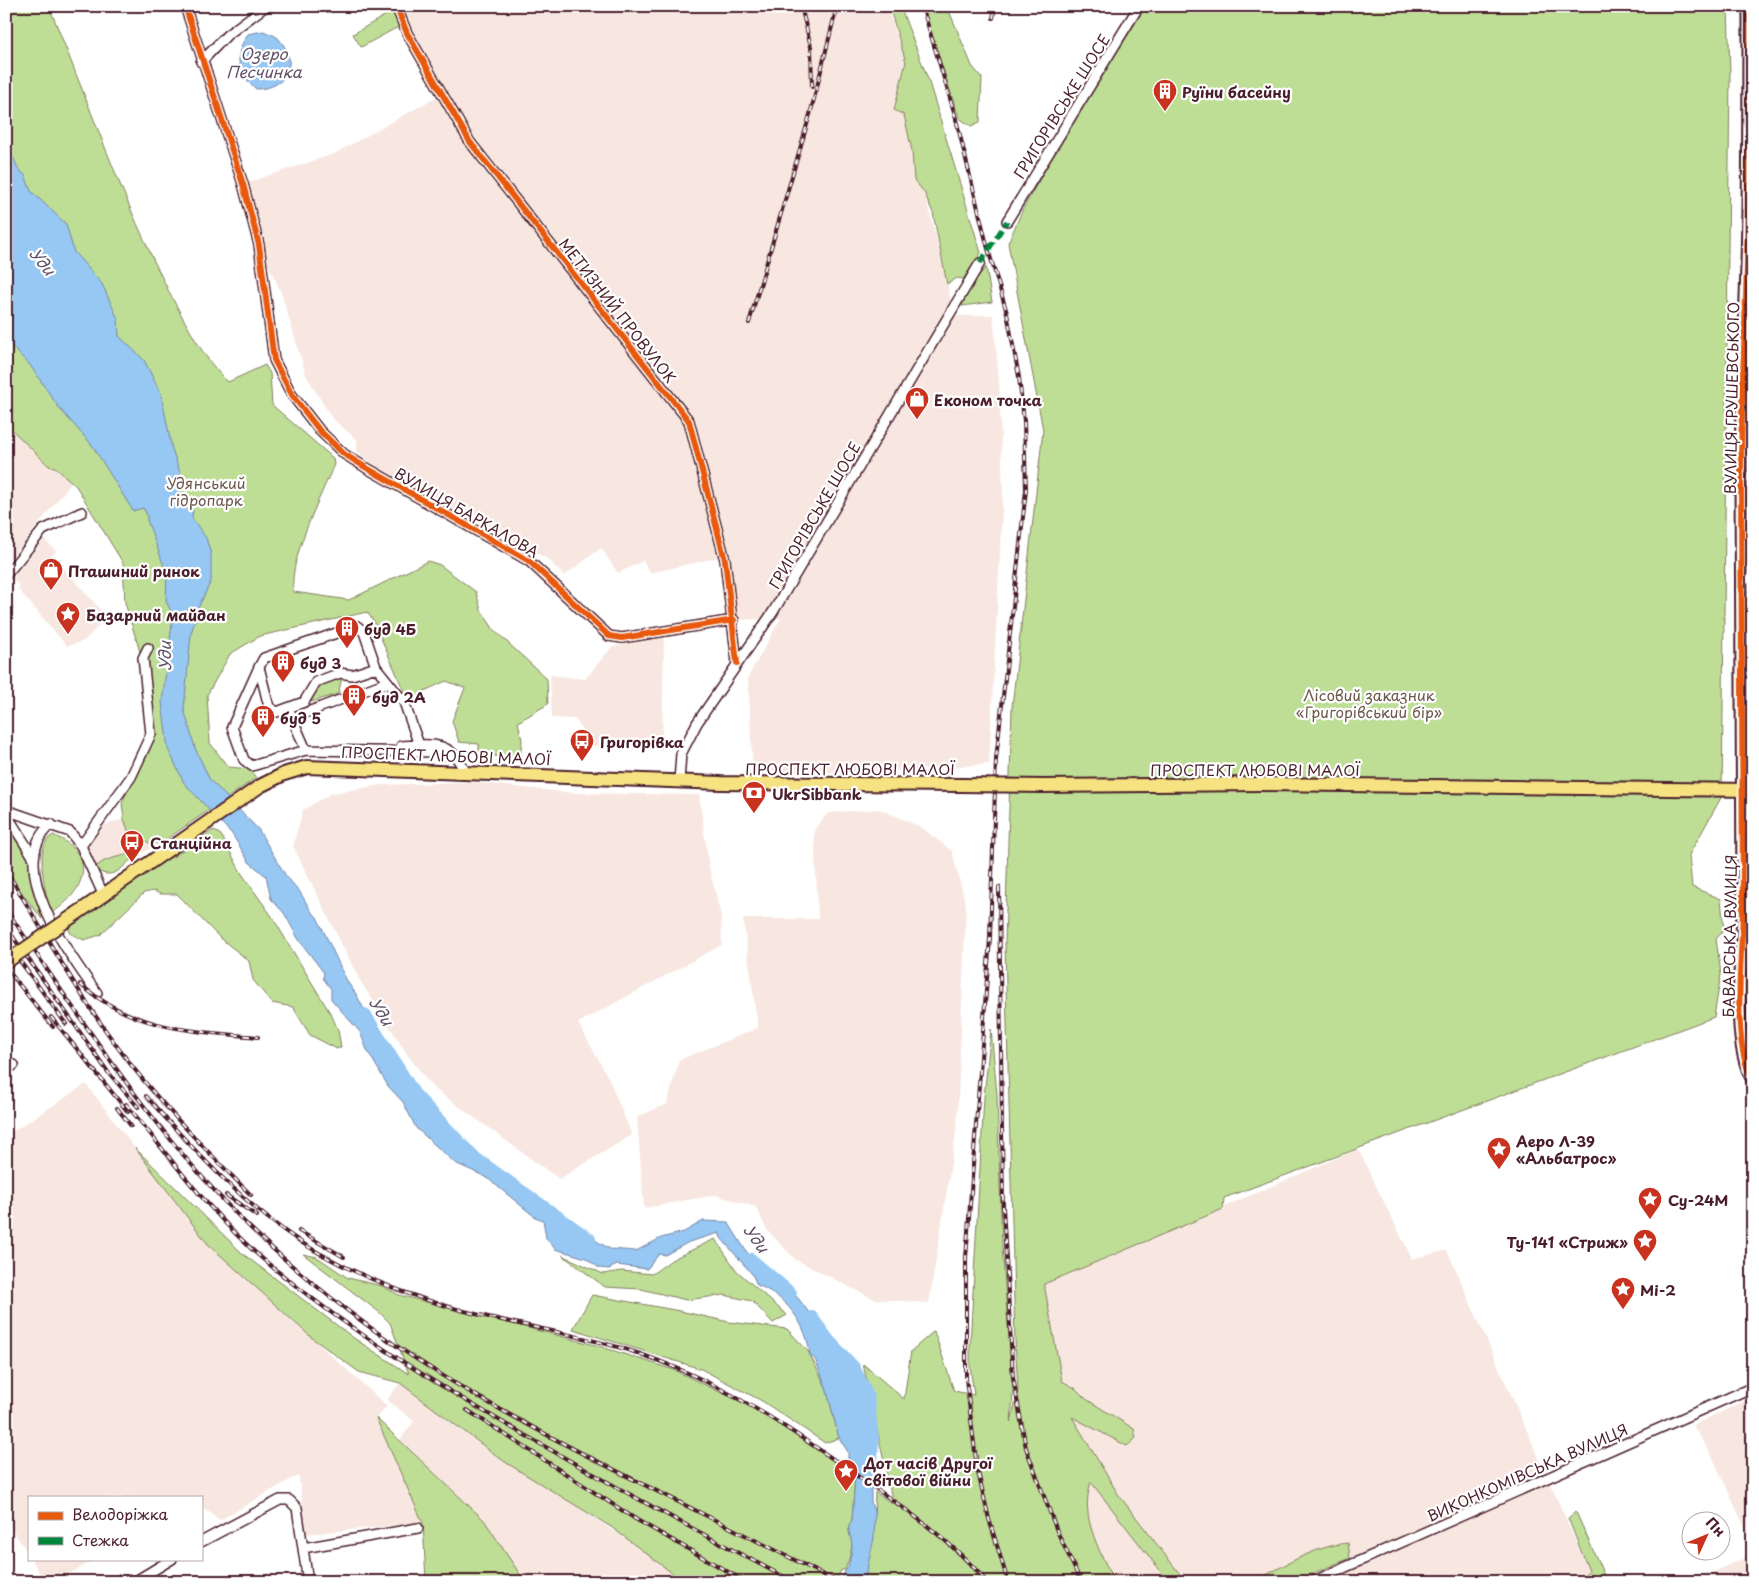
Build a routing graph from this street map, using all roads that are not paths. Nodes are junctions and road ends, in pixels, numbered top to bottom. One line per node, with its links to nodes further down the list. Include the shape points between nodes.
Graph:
1 (185, 6): 6 (street)
2 (266, 6): 6 (street, via 227,35)
3 (396, 6): 17 (street, МЕТИЗНИЙ ПРОВУЛОК, via 407,33 470,142 689,420 725,560)
4 (1139, 6): 9 (street, ГРИГОРІВСЬКЕ ШОСЕ)
5 (1749, 6): 7 (street, ВУЛИЦЯ ГРУШЕВСЬКОГО)
6 (201, 62): 17 (street, ВУЛИЦЯ БАРКАЛОВА, via 243,184 259,245 274,360 292,395 320,431 344,454 529,561 609,636 622,638)
7 (1751, 90): 8 (street, ВУЛИЦЯ ГРУШЕВСЬКОГО)
8 (1750, 198): 11 (street, ВУЛИЦЯ ГРУШЕВСЬКОГО)
9 (1007, 221)
10 (980, 263): 19 (street, ГРИГОРІВСЬКЕ ШОСЕ, via 773,612)
11 (1750, 265): 12 (street, ВУЛИЦЯ ГРУШЕВСЬКОГО)
12 (1748, 360): 13 (street, ВУЛИЦЯ ГРУШЕВСЬКОГО)
13 (1747, 477): 16 (street, ВУЛИЦЯ ГРУШЕВСЬКОГО)
14 (82, 512): 15 (street, via 43,530)
15 (6, 575)
16 (1747, 579): 31 (street, ВУЛИЦЯ ГРУШЕВСЬКОГО)
17 (734, 620): 19 (street, МЕТИЗНИЙ ПРОВУЛОК)
18 (148, 648): 35 (street, via 143,658 151,734 127,783)
19 (737, 663): 30 (street, ГРИГОРІВСЬКЕ ШОСЕ, via 697,723 681,754)
20 (259, 667): 21 (street, via 264,658 357,626 364,632); 23 (street, via 269,707 277,712); 26 (street, via 232,727 244,760 252,766)
21 (376, 668): 22 (street); 23 (street, via 352,676 340,673 316,682 304,702)
22 (387, 682): 24 (street); 25 (street, via 404,702)
23 (288, 708): 24 (street)
24 (292, 718): 26 (street)
25 (419, 745): 27 (street); 28 (street, via 441,746)
26 (306, 750): 27 (street)
27 (378, 751): 28 (street, via 436,752)
28 (456, 757): 29 (street)
29 (466, 772): 30 (main road, ПРОСПЕКТ ЛЮБОВІ МАЛОЇ); 37 (main road, ПРОСПЕКТ ЛЮБОВІ МАЛОЇ, via 319,766 290,772 260,786)
30 (679, 781): 31 (main road, ПРОСПЕКТ ЛЮБОВІ МАЛОЇ, bridge)
31 (1747, 790): 40 (street, БАВАРСЬКА ВУЛИЦЯ, via 1741,1046)
32 (6, 810): 34 (street)
33 (6, 814): 36 (street)
34 (51, 824): 35 (street, via 70,832); 36 (street, via 36,841)
35 (81, 846): 37 (street)
36 (34, 858): 39 (street, via 45,913)
37 (104, 894): 38 (main road, ПРОСПЕКТ ЛЮБОВІ МАЛОЇ, bridge)
38 (6, 962)
39 (97, 993)
40 (1753, 1080)
41 (1753, 1388): 48 (street, ВИКОНКОМІВСЬКА ВУЛИЦЯ)
42 (418, 1528): 44 (street)
43 (202, 1541): 44 (street, via 280,1500 289,1500 297,1508)
44 (303, 1548): 47 (street)
45 (170, 1560): 46 (street)
46 (134, 1582)
47 (308, 1582)
48 (1312, 1582)

